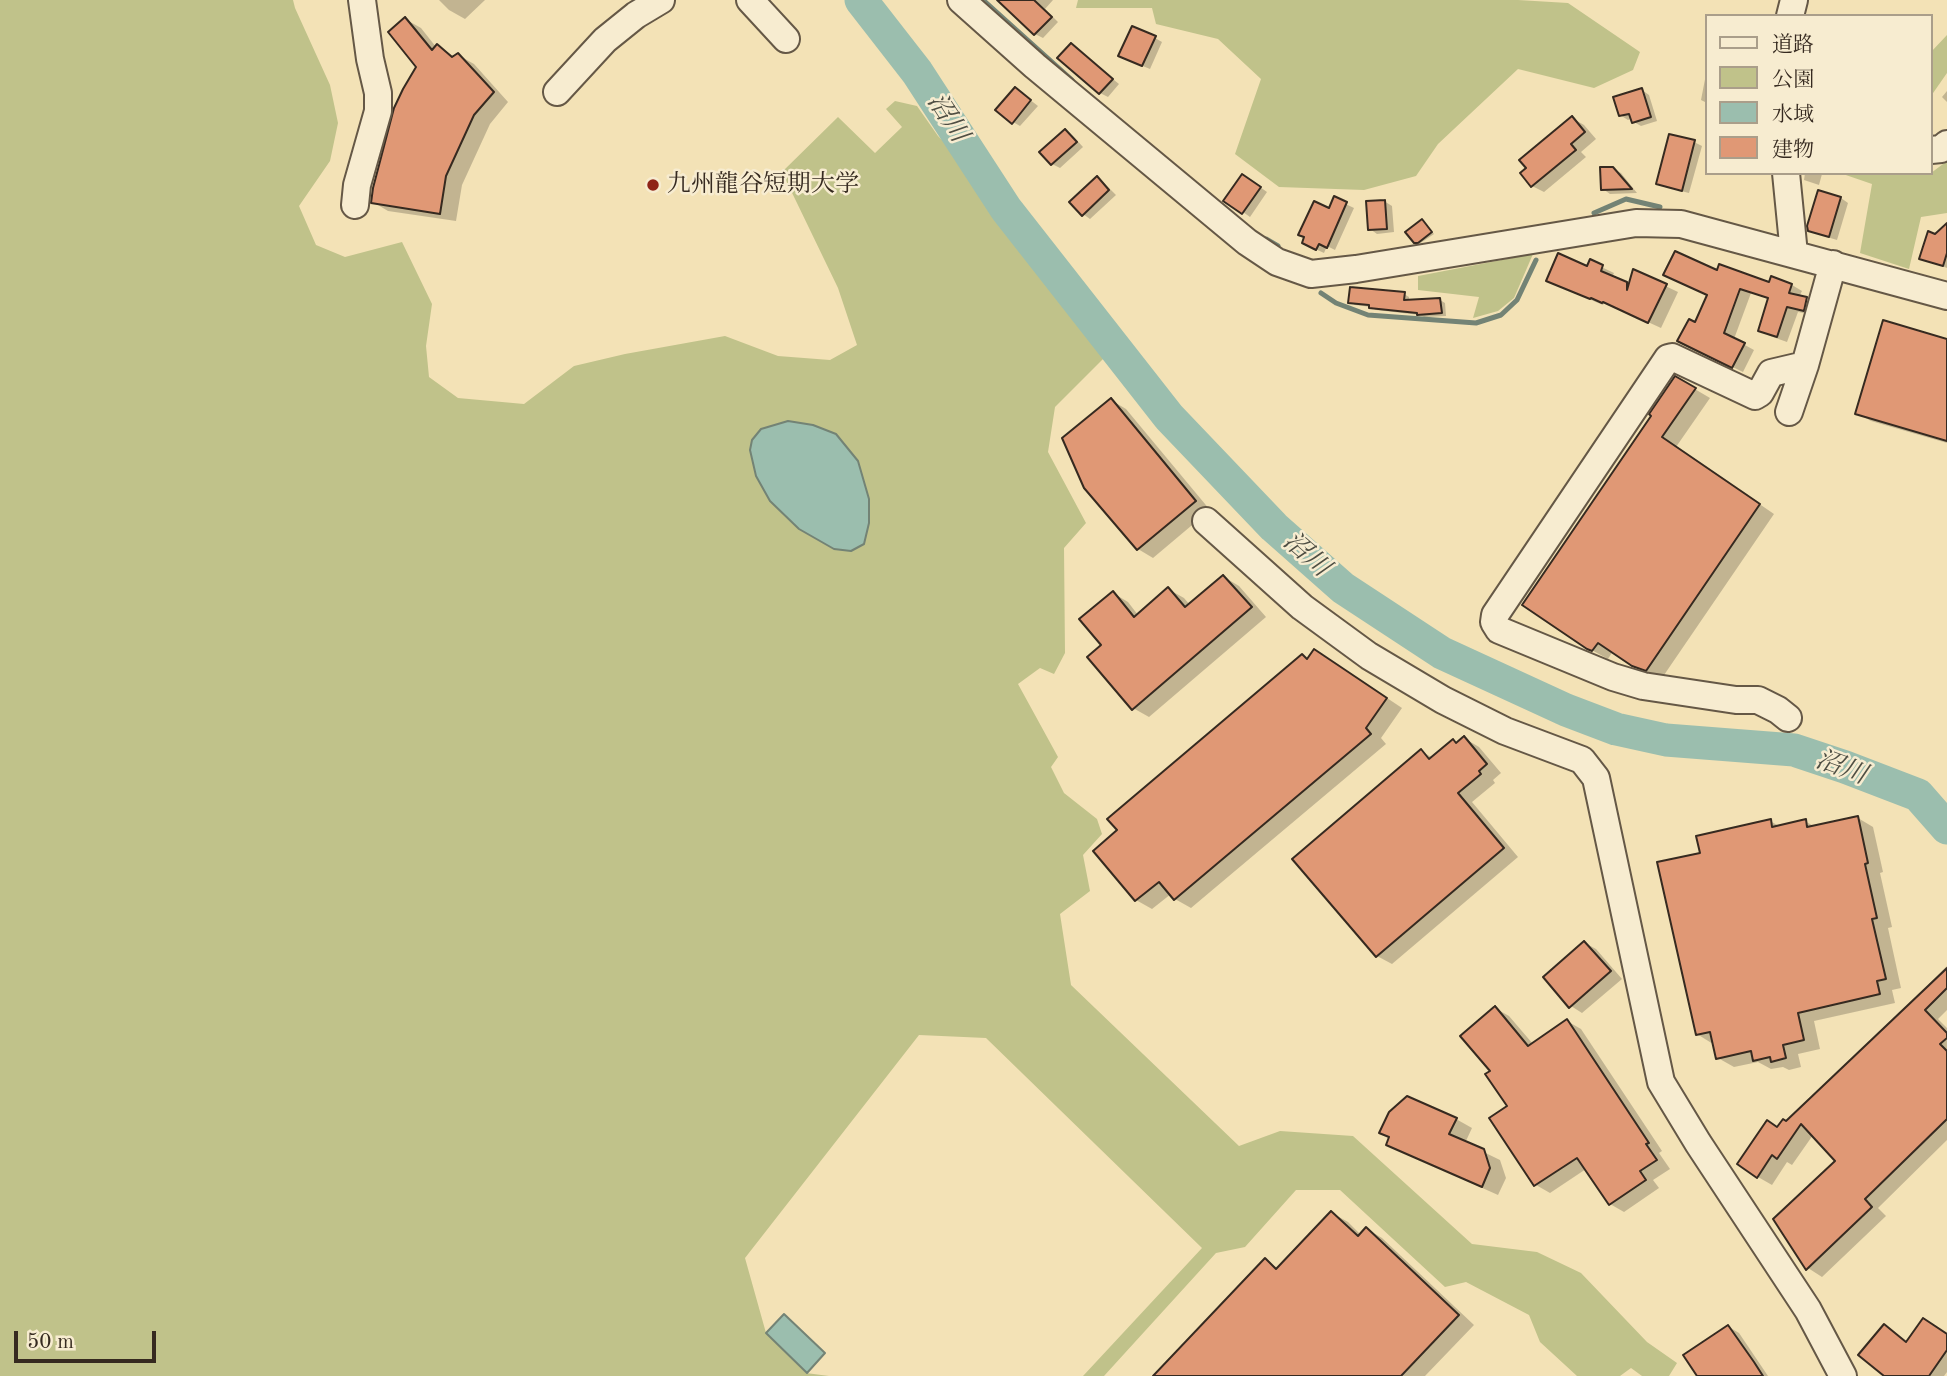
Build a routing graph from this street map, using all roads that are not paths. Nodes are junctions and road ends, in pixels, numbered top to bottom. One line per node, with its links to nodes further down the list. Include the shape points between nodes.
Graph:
1 (362, 0): 8 (street, via 378,111)
2 (661, 0): 6 (street, via 605,40)
3 (750, 0): 5 (street)
4 (961, 0): 9 (street, via 1247,242 1277,262 1311,274 1636,223 1681,223)
5 (786, 39)
6 (557, 92)
7 (1786, 175): 9 (street)
8 (355, 205)
9 (1794, 254): 10 (street)
10 (1833, 264): 11 (street); 12 (street)
11 (1947, 296)
12 (1805, 365): 13 (street); 15 (street, via 1772,373 1755,396 1668,358 1494,622 1499,630 1613,677 1643,686 1758,700)
13 (1789, 412)
14 (1206, 521): 16 (street, via 1302,607 1369,656 1505,731 1582,760 1596,778 1661,1082 1808,1310)
15 (1788, 718)
16 (1843, 1376)

